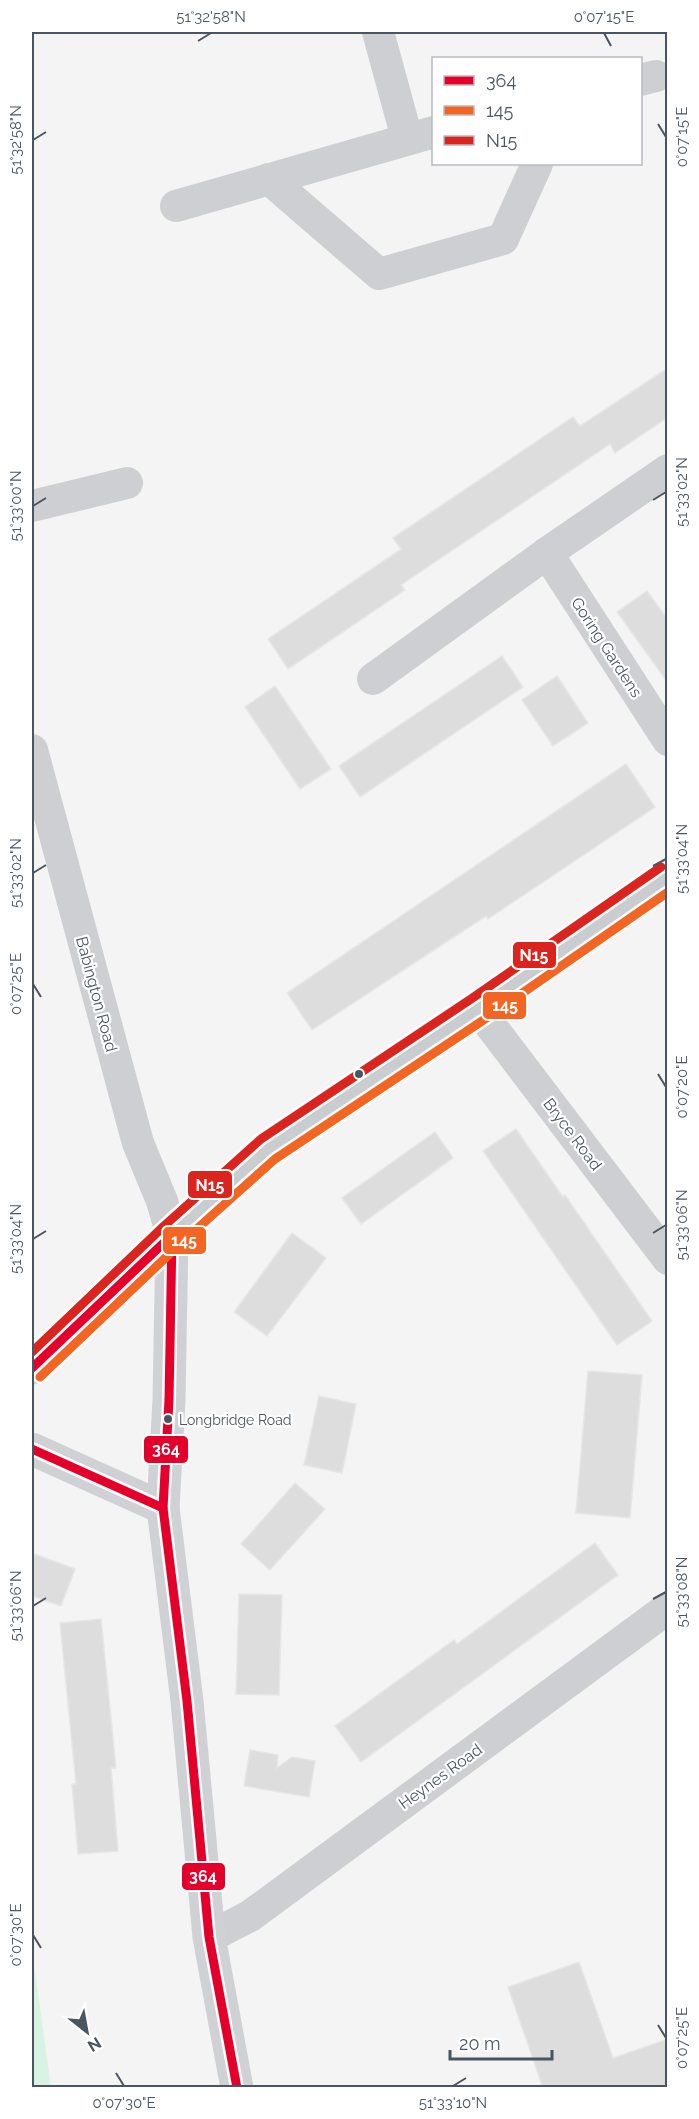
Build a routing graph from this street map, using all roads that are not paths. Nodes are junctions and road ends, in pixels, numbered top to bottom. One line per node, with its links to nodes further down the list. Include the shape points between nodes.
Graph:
1 (378, 32): 2 (street)
2 (420, 135): 4 (street)
3 (537, 165): 4 (street, via 503,239 380,274)
4 (269, 179): 5 (street)
5 (176, 206)
6 (668, 470): 9 (street)
7 (127, 483): 8 (street)
8 (32, 506)
9 (547, 554): 10 (street); 11 (street, Goring Gardens)
10 (373, 680)
11 (668, 740)
12 (32, 750): 13 (street, Babington Road)
13 (38, 798): 16 (street, Babington Road, via 138,1143)
14 (668, 877): 15 (main road)
15 (478, 1009): 16 (main road, via 268,1149); 17 (street, Bryce Road)
16 (172, 1235): 18 (main road); 20 (main road)
17 (668, 1259)
18 (32, 1368)
19 (32, 1449): 20 (main road)
20 (163, 1508): 22 (main road, via 187,1701)
21 (668, 1608): 22 (street, Heynes Road, via 250,1917)
22 (209, 1937): 23 (main road)
23 (237, 2088)

